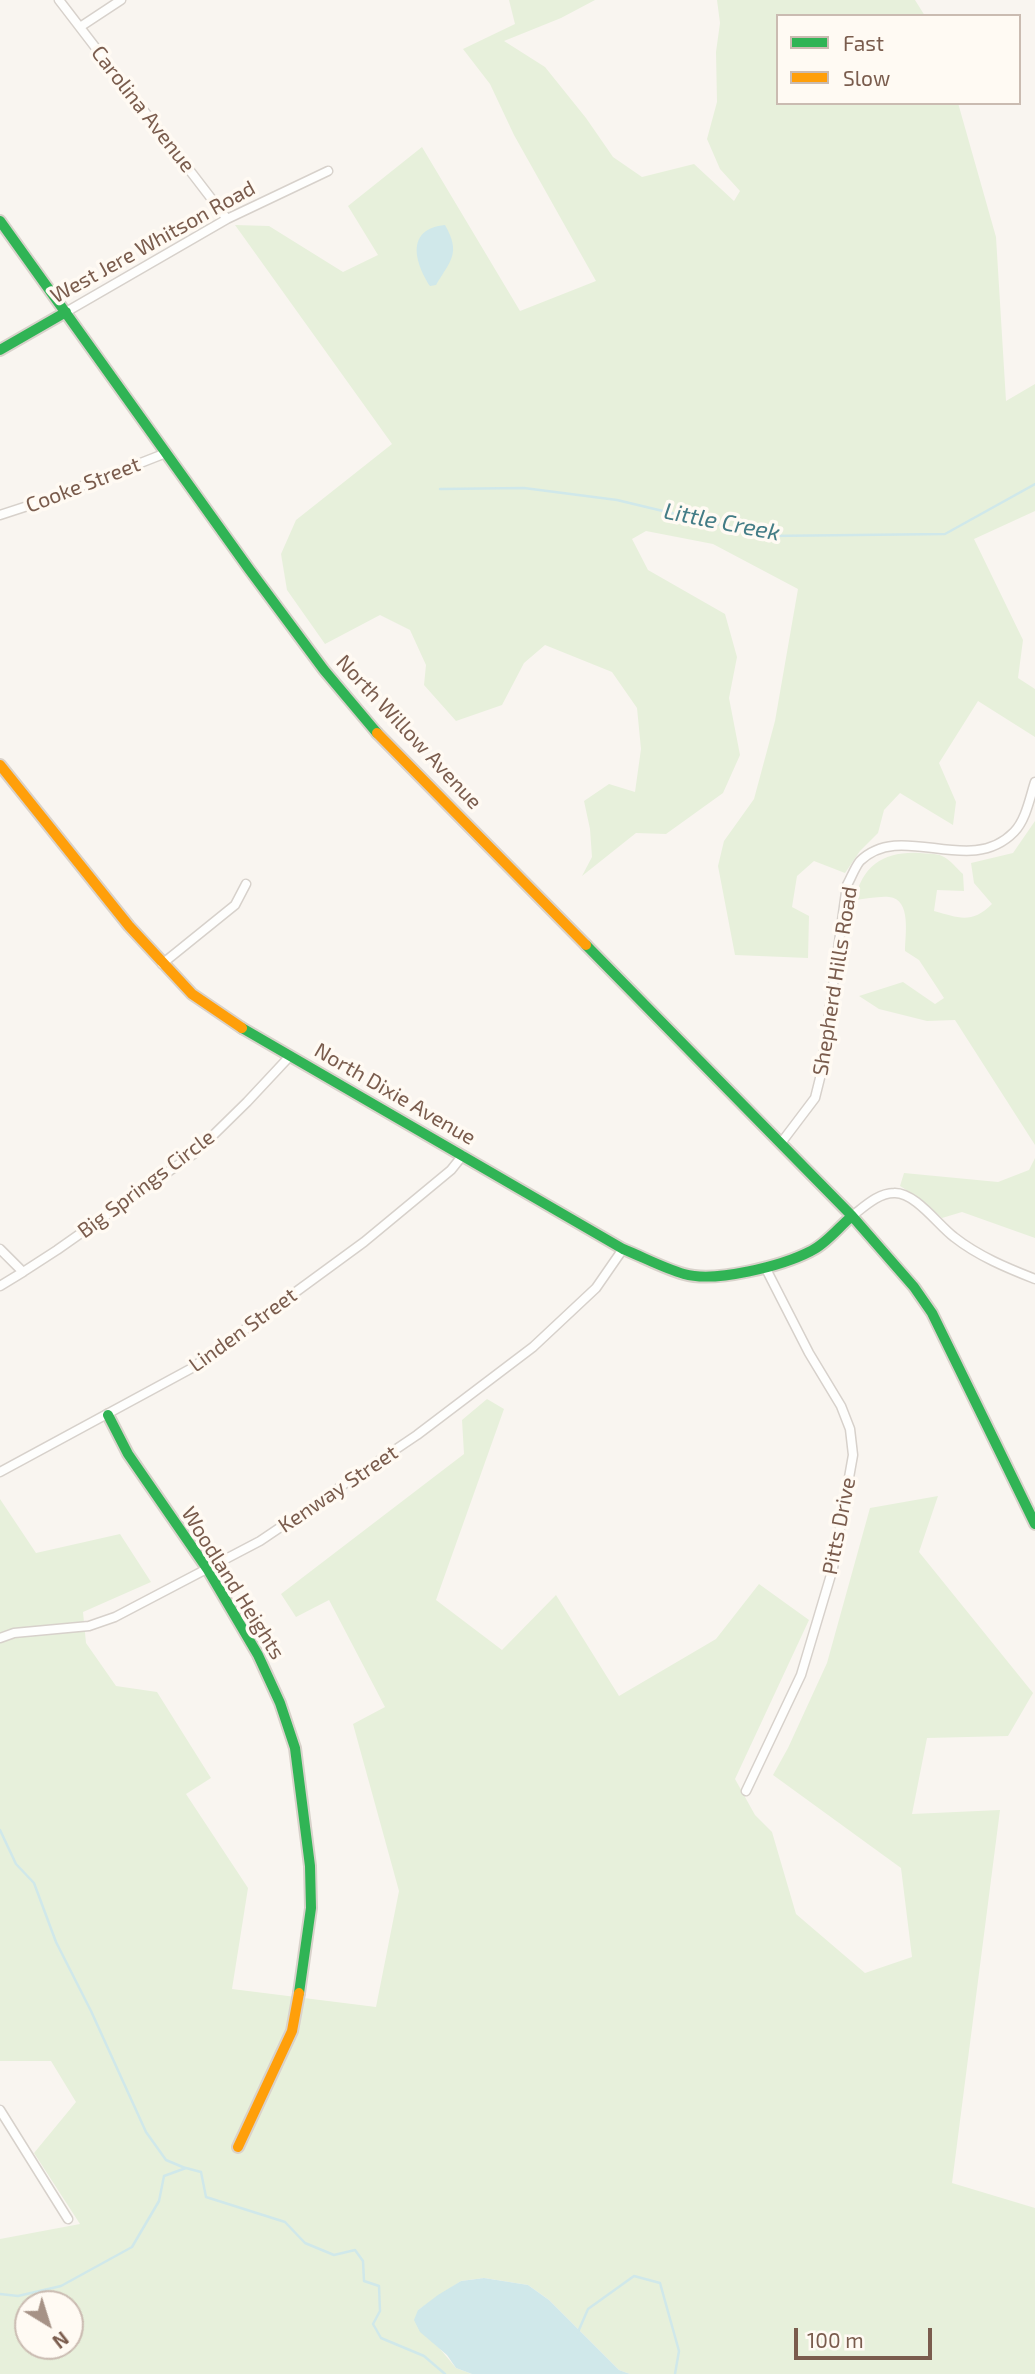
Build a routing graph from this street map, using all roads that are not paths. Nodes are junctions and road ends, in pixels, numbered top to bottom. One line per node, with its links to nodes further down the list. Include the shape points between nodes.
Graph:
1 (59, 0): 3 (street, Carolina Avenue)
2 (121, 0): 3 (street)
3 (80, 27): 5 (street, Carolina Avenue)
4 (327, 172): 5 (street, West Jere Whitson Road)
5 (227, 219): 7 (street, West Jere Whitson Road)
6 (0, 221): 7 (street, North Willow Avenue)
7 (66, 312): 8 (street, West Jere Whitson Road); 9 (street, North Willow Avenue)
8 (0, 349)
9 (166, 453): 10 (street, Cooke Street); 16 (street, North Willow Avenue, via 324,670 378,734)
10 (0, 515)
11 (0, 765): 14 (street, North Dixie Avenue)
12 (1035, 782): 16 (street, Shepherd Hills Road, via 1016,830 999,844 980,852 905,845 879,848 859,862 848,885 815,1098)
13 (246, 884): 14 (street, via 235,905)
14 (162, 964): 15 (street, North Dixie Avenue, via 219,1014)
15 (290, 1056): 17 (street, North Dixie Avenue); 22 (street, Big Springs Circle, via 195,1153)
16 (781, 1143): 18 (street, North Willow Avenue)
17 (463, 1155): 20 (street, North Dixie Avenue); 25 (street, Linden Street, via 364,1241 218,1349)
18 (852, 1216): 21 (street, North Dixie Avenue, via 812,1251); 23 (street, via 878,1197 906,1196 977,1253); 27 (street, North Willow Avenue, via 932,1312)
19 (0, 1249): 22 (street)
20 (623, 1250): 21 (street, North Dixie Avenue, via 704,1277); 28 (street, Kenway Street, via 596,1288 533,1347 303,1514)
21 (765, 1267): 30 (street, Pitts Drive, via 841,1406 853,1455 833,1568 801,1675)
22 (23, 1272): 24 (street, Big Springs Circle)
23 (1035, 1279)
24 (0, 1286)
25 (108, 1415): 26 (street, Linden Street); 28 (street, Woodland Heights, via 128,1454)
26 (0, 1472)
27 (1035, 1524)
28 (208, 1570): 29 (street, Kenway Street, via 102,1622); 32 (street, Woodland Heights, via 258,1655 288,1726 297,1760 310,1866 311,1908 292,2031)
29 (0, 1638)
30 (747, 1791)
31 (0, 2110): 33 (street)
32 (237, 2147)
33 (68, 2219)

